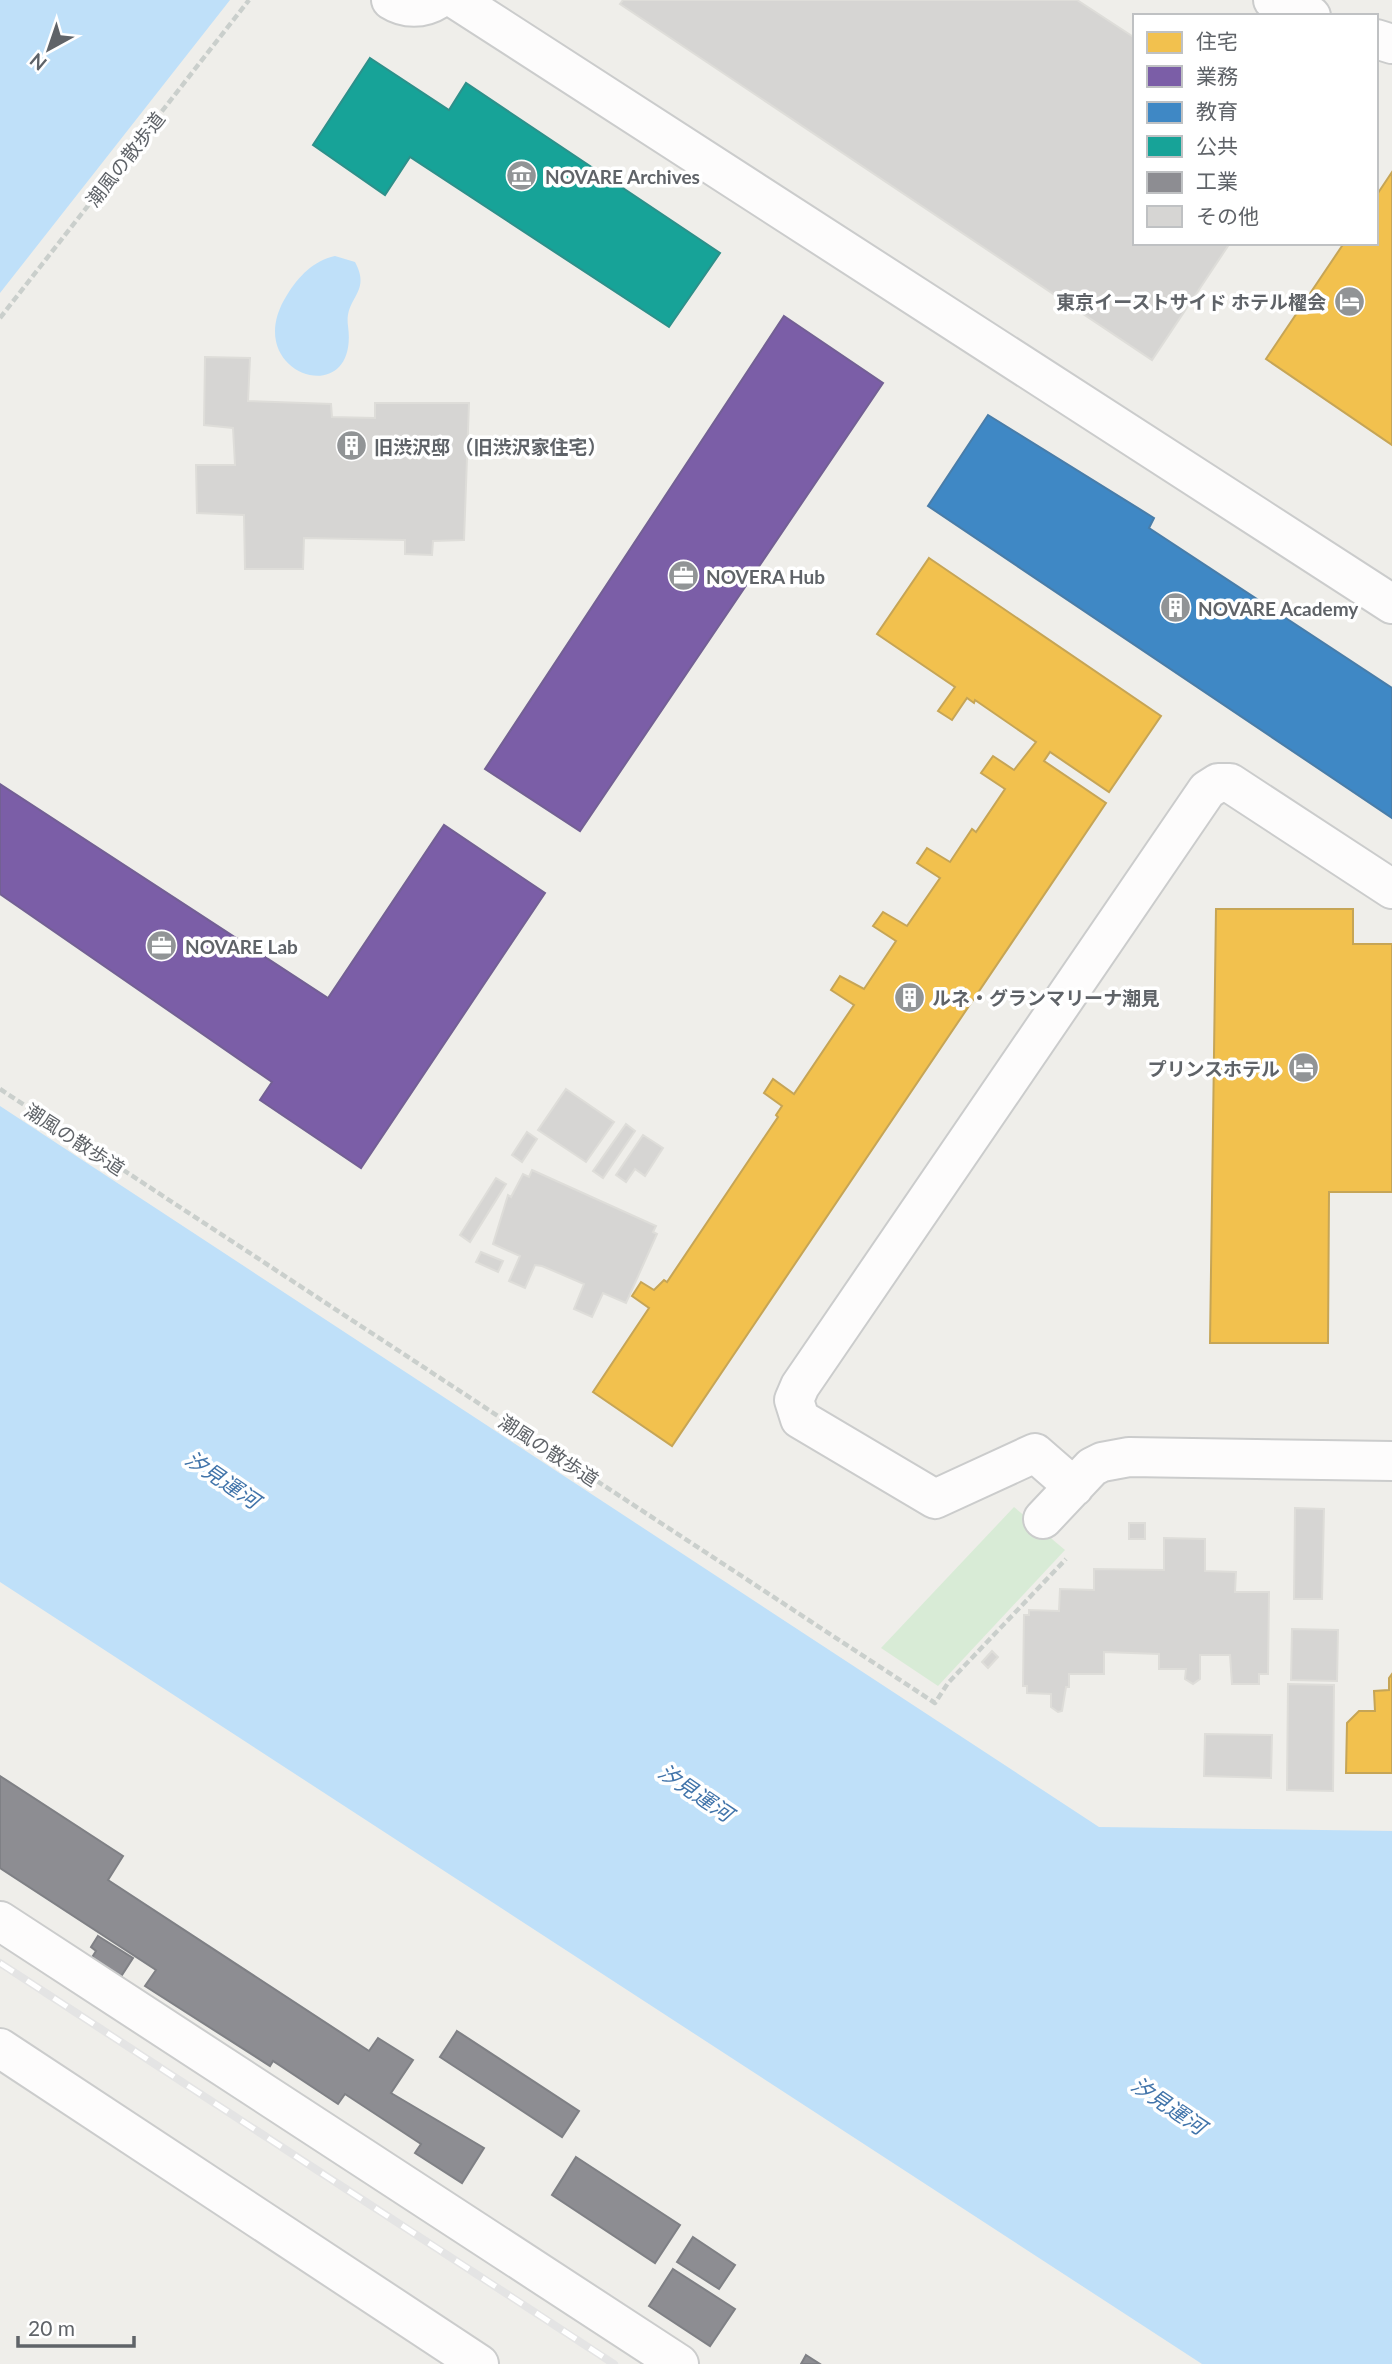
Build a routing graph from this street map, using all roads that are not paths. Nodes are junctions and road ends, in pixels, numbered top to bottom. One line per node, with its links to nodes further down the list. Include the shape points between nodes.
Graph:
1 (391, 0): 2 (street, via 409,7 424,7)
2 (437, 0)
3 (457, 0): 6 (street)
4 (1273, 0): 5 (street)
5 (1306, 14)
6 (1392, 604)
7 (1392, 889): 9 (street, via 1230,783 1207,790 794,1400 800,1419 935,1499 1035,1453)
8 (1392, 1461): 9 (street, via 1129,1457 1102,1462)
9 (1074, 1486): 10 (street)
10 (1043, 1519)
11 (0, 1921): 14 (street)
12 (0, 2048): 13 (street)
13 (479, 2364)
14 (679, 2364)

